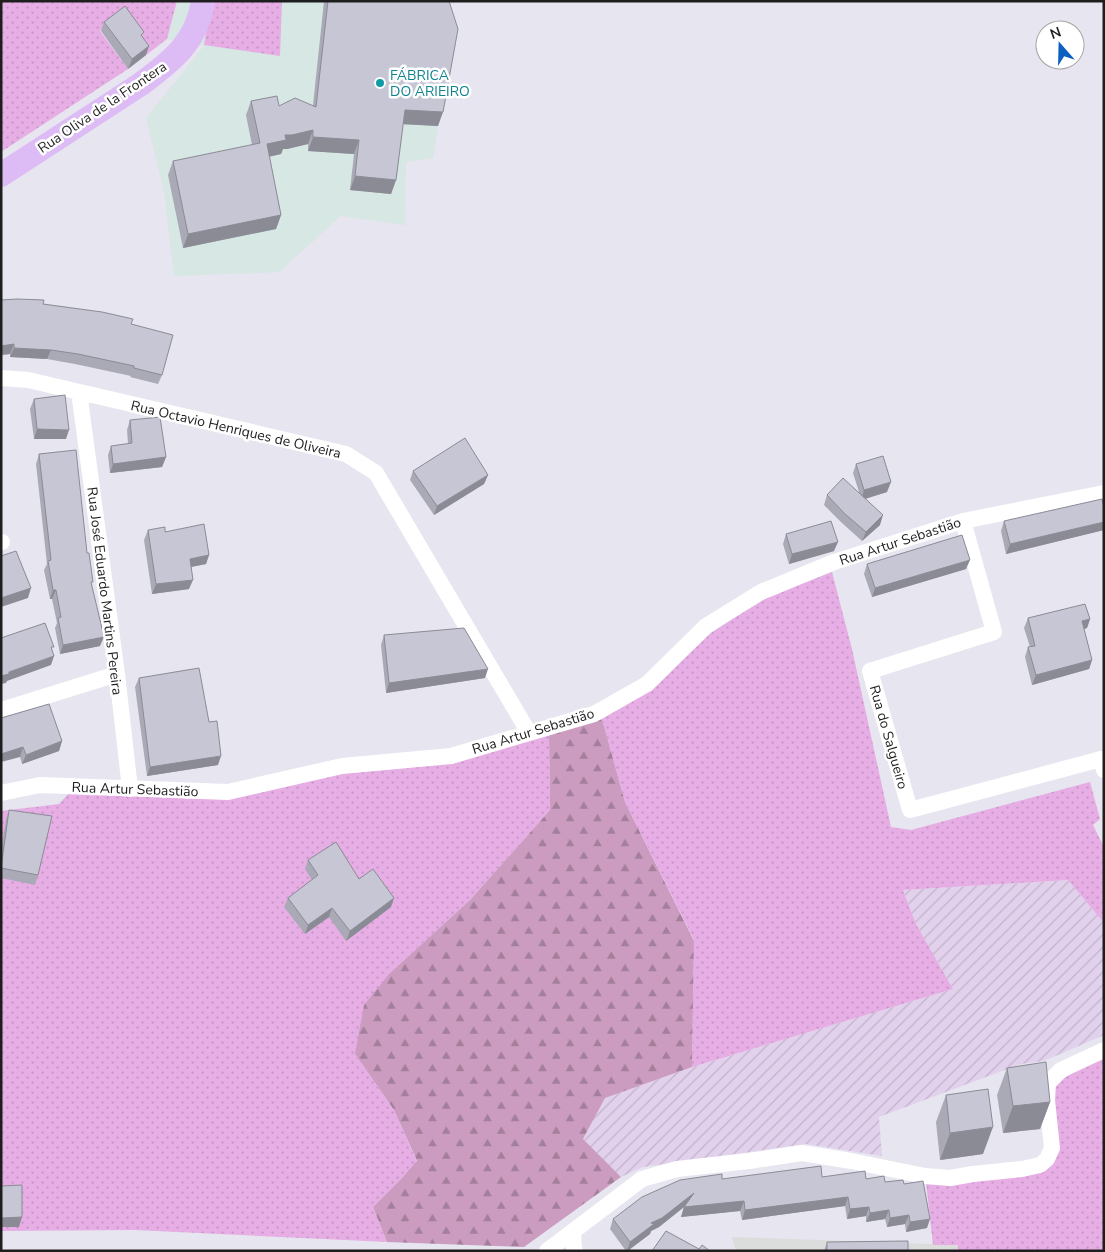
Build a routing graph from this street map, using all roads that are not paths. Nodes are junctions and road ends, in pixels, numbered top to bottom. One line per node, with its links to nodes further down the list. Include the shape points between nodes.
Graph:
1 (203, 1): 2 (main road, Rua Oliva de la Frontera, via 198,24 176,56 141,84)
2 (1, 175)
3 (1, 378): 4 (street, Rua Octavio Henriques de Oliveira, via 28,380)
4 (79, 392): 7 (street, Rua José Eduardo Martins Pereira); 9 (street, Rua Octavio Henriques de Oliveira, via 346,454 376,474)
5 (1104, 493): 6 (street, Rua Artur Sebastião)
6 (963, 521): 9 (street, Rua Artur Sebastião, via 834,562 761,592 706,626 647,684 594,714); 10 (street, Rua do Salgueiro, via 994,632 870,670 910,810 1101,759)
7 (116, 674): 8 (street); 11 (street, Rua José Eduardo Martins Pereira)
8 (1, 710)
9 (529, 732): 11 (street, Rua Artur Sebastião, via 451,756 342,766 228,792)
10 (1104, 770)
11 (130, 789): 12 (street, Rua Artur Sebastião, via 40,785)
12 (1, 793)
13 (1104, 1050): 14 (street, via 1061,1070 1048,1083 1052,1148 1040,1165 950,1178 802,1153 677,1169 642,1179)
14 (573, 1230): 15 (street); 16 (street)
15 (547, 1251)
16 (575, 1251)

